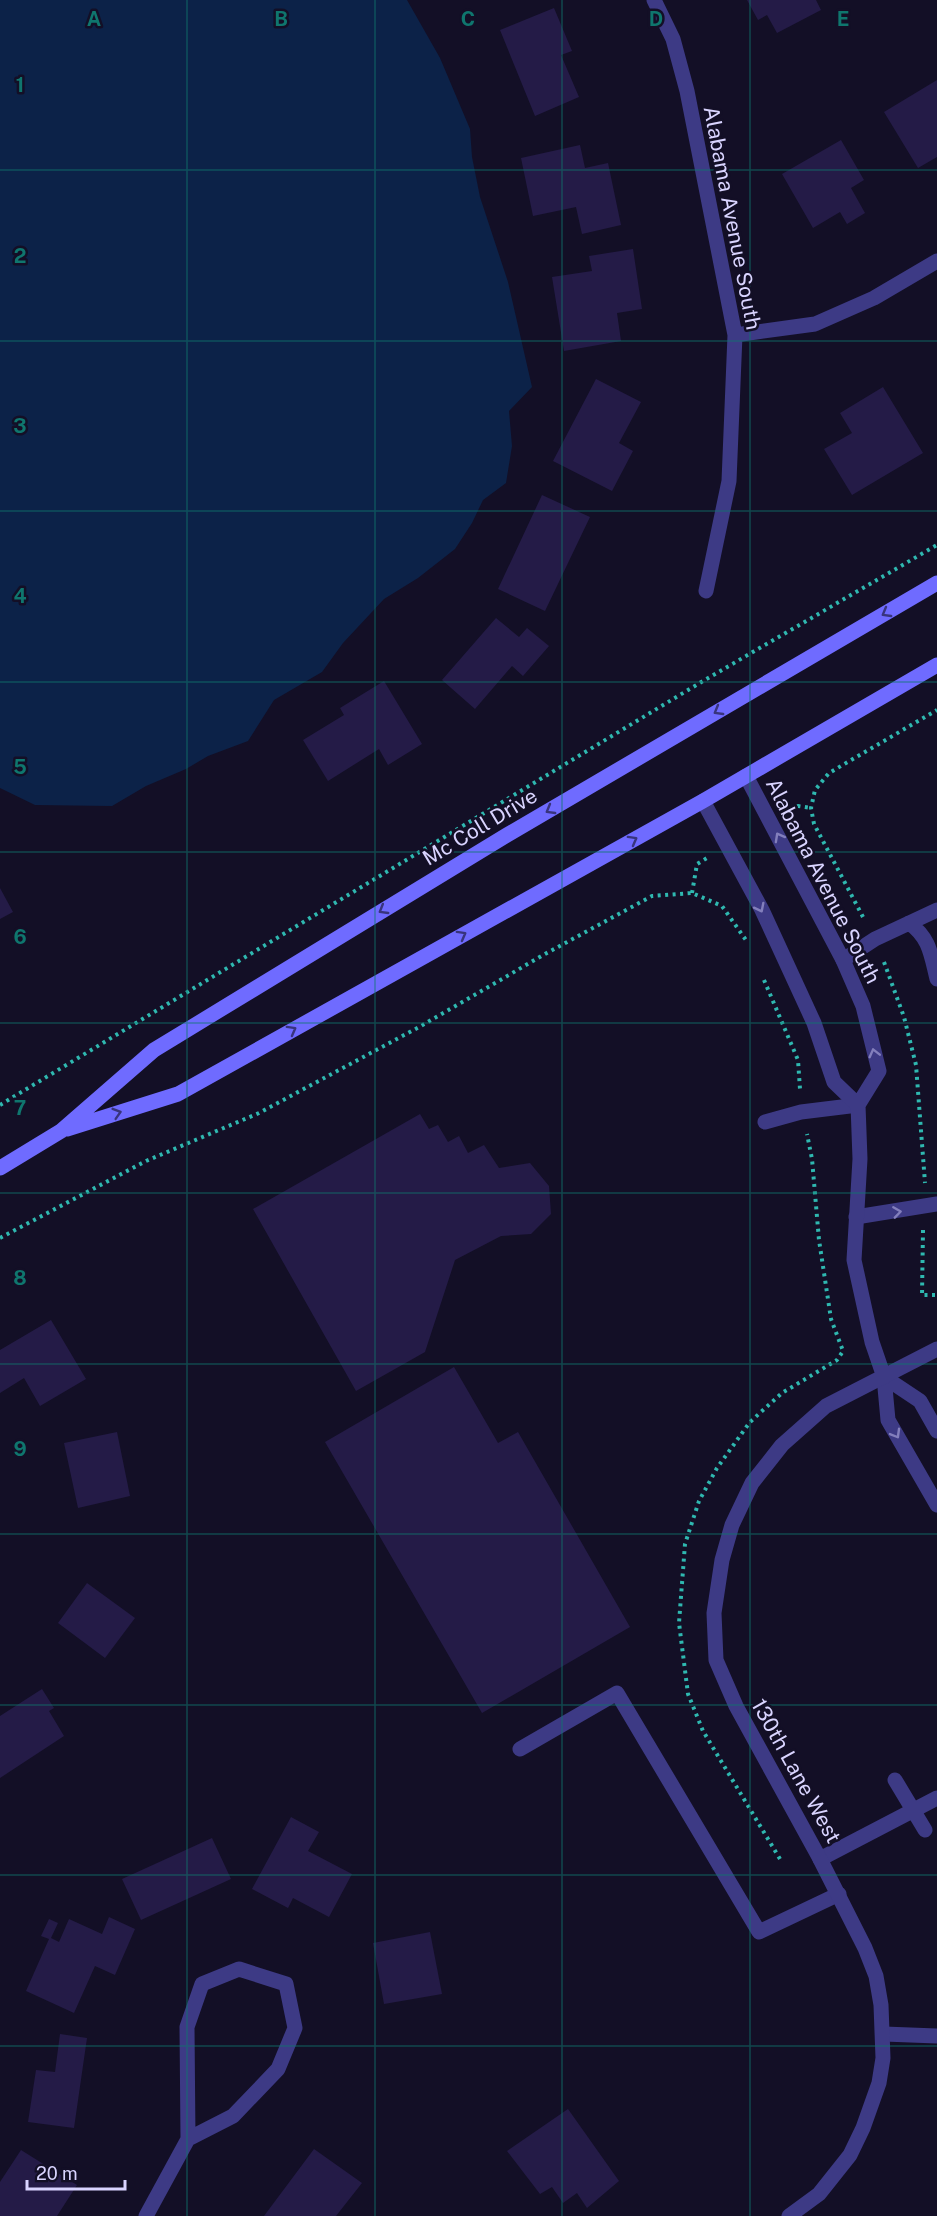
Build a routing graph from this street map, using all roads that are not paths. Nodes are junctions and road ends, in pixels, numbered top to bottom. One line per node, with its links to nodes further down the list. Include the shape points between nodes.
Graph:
1 (654, 0): 3 (street, Alabama Avenue South, via 673,39 687,91)
2 (937, 261): 3 (street, via 874,298 815,324)
3 (735, 335): 5 (street, Alabama Avenue South, via 729,481)
4 (937, 583): 15 (main road, Mc Coll Drive, one-way to 15, via 507,835 154,1050)
5 (706, 591)
6 (937, 665): 7 (main road, Mc Coll Drive)
7 (746, 776): 8 (main road, Mc Coll Drive); 11 (street, Alabama Avenue South, one-way to 7)
8 (703, 801): 13 (street, one-way to 13, via 762,910 814,1023 834,1082); 15 (main road, Mc Coll Drive, one-way to 8, via 178,1094)
9 (937, 910): 10 (street)
10 (909, 923): 11 (street); 12 (street, via 925,940)
11 (843, 960): 13 (street, Alabama Avenue South, one-way to 11, via 879,1071 863,1006)
12 (937, 980)
13 (858, 1105): 14 (street, via 801,1112); 18 (street)
14 (765, 1122)
15 (61, 1131): 16 (main road, Mc Coll Drive)
16 (0, 1168)
17 (932, 1205): 18 (street, one-way to 17)
18 (856, 1217): 20 (street, via 854,1260)
19 (937, 1349): 20 (street, 130th Lane West)
20 (884, 1377): 21 (street, via 920,1401); 22 (street, one-way to 22, via 888,1420); 28 (street, 130th Lane West, via 826,1406 782,1445 752,1483 732,1525 714,1613 716,1660 736,1706)
21 (937, 1431)
22 (937, 1504)
23 (520, 1749): 29 (street, via 617,1693 759,1932)
24 (895, 1780): 26 (street)
25 (937, 1798): 26 (street)
26 (913, 1810): 27 (street); 28 (street)
27 (924, 1830)
28 (820, 1859): 29 (street, 130th Lane West)
29 (838, 1894): 30 (street, 130th Lane West, via 876,1976)
30 (884, 2034): 31 (street); 34 (street, 130th Lane West, via 879,2083 849,2155 819,2194)
31 (937, 2036)
32 (188, 2139): 32 (street, via 233,2116 278,2069 295,2028 286,1984 239,1969 202,1984 187,2027); 33 (street)
33 (146, 2216)
34 (789, 2216)

